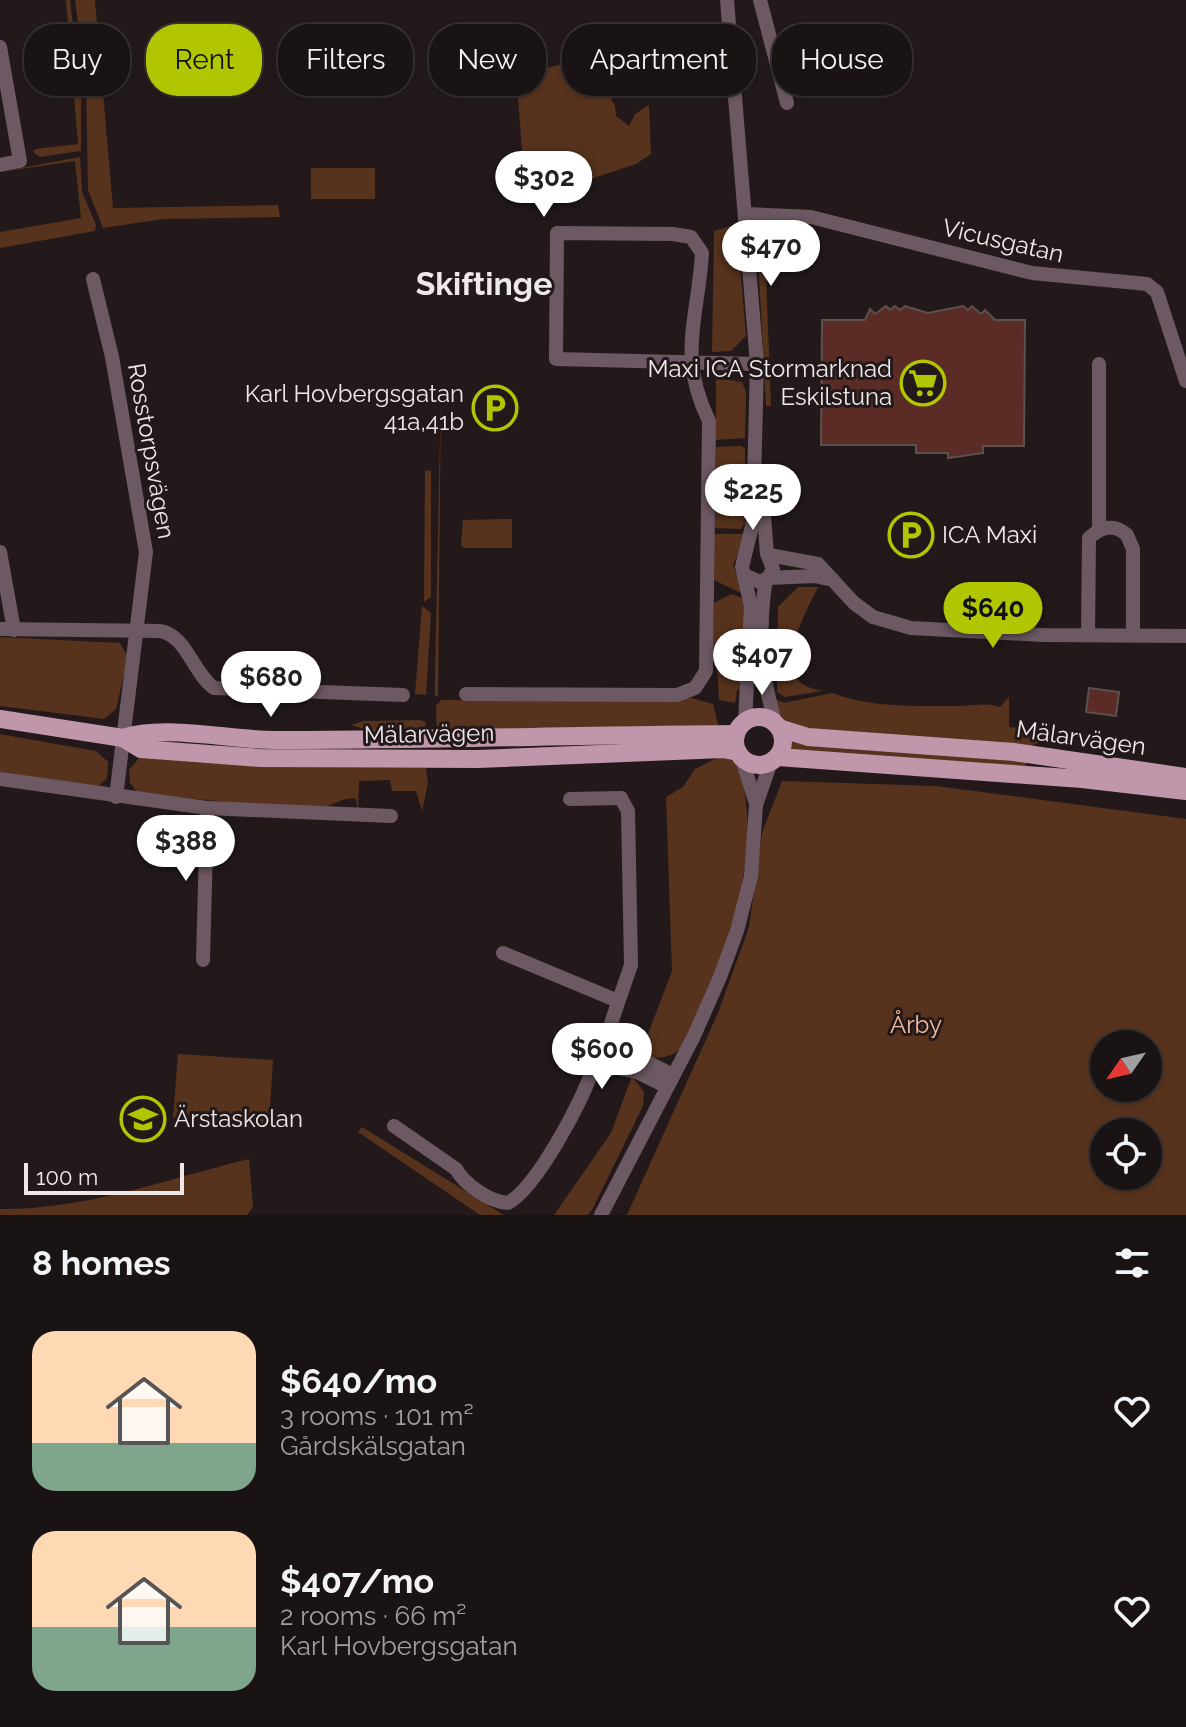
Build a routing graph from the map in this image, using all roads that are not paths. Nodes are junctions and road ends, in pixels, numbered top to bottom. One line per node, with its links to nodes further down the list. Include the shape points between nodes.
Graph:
1 (727, 0): 6 (street)
2 (760, 0): 4 (street)
3 (0, 47): 5 (street, via 20,161)
4 (787, 103)
5 (0, 165)
6 (746, 214): 9 (street); 11 (street, Vicusgatan, via 811,217 1032,273 1147,284 1161,302)
7 (93, 279): 20 (street, Rosstorpsvägen, via 146,552)
8 (691, 360): 8 (street, via 689,340 702,253 691,237 557,233 556,359); 9 (street); 24 (street, via 709,421 707,649 702,680 677,695)
9 (757, 364): 14 (street, via 763,391); 15 (street, via 753,522)
10 (1099, 364): 12 (street)
11 (1186, 381)
12 (1099, 529): 21 (street, via 1089,538); 22 (street, via 1122,530 1131,541)
13 (0, 552): 19 (street)
14 (768, 555): 15 (street, via 757,551); 17 (street, via 773,565); 18 (street, via 818,564)
15 (744, 557): 16 (street)
16 (744, 575): 17 (street, via 756,582); 29 (street, via 751,606)
17 (767, 578): 18 (street); 27 (street, via 762,605 765,694)
18 (833, 580): 21 (street, via 873,617 911,628)
19 (7, 630): 20 (street)
20 (137, 633): 25 (street, via 171,634 214,688); 28 (street, Rosstorpsvägen)
21 (1088, 635): 22 (street)
22 (1133, 635): 23 (street)
23 (1186, 636)
24 (466, 694)
25 (403, 695)
26 (0, 719): 28 (main road, Mälarvägen)
27 (777, 726): 29 (main road, via 759,717); 30 (main road, via 783,744); 31 (main road, Mälarvägen, via 808,737 1014,752)
28 (123, 738): 29 (main road, Mälarvägen, via 141,749 261,758 478,759 723,749); 34 (street, Rosstorpsvägen)
29 (740, 741): 30 (main road, via 753,764); 36 (street)
30 (774, 760): 33 (main road, Mälarvägen, via 1068,778); 36 (street)
31 (1186, 777)
32 (0, 779): 34 (street)
33 (1186, 791)
34 (116, 797): 37 (street)
35 (570, 799): 41 (street, via 621,798 628,811 631,965)
36 (756, 805): 46 (street, via 751,876 737,931)
37 (207, 808): 38 (street); 40 (street)
38 (391, 816)
39 (503, 953): 41 (street)
40 (203, 960)
41 (618, 1001): 42 (street)
42 (607, 1035): 43 (street); 45 (street, via 591,1035 582,1046 582,1061)
43 (619, 1048): 44 (street); 46 (street)
44 (612, 1067): 45 (street); 46 (street)
45 (592, 1071): 47 (street, via 578,1110 523,1190 508,1203 490,1198)
46 (670, 1081): 48 (street)
47 (394, 1126)
48 (601, 1215)

